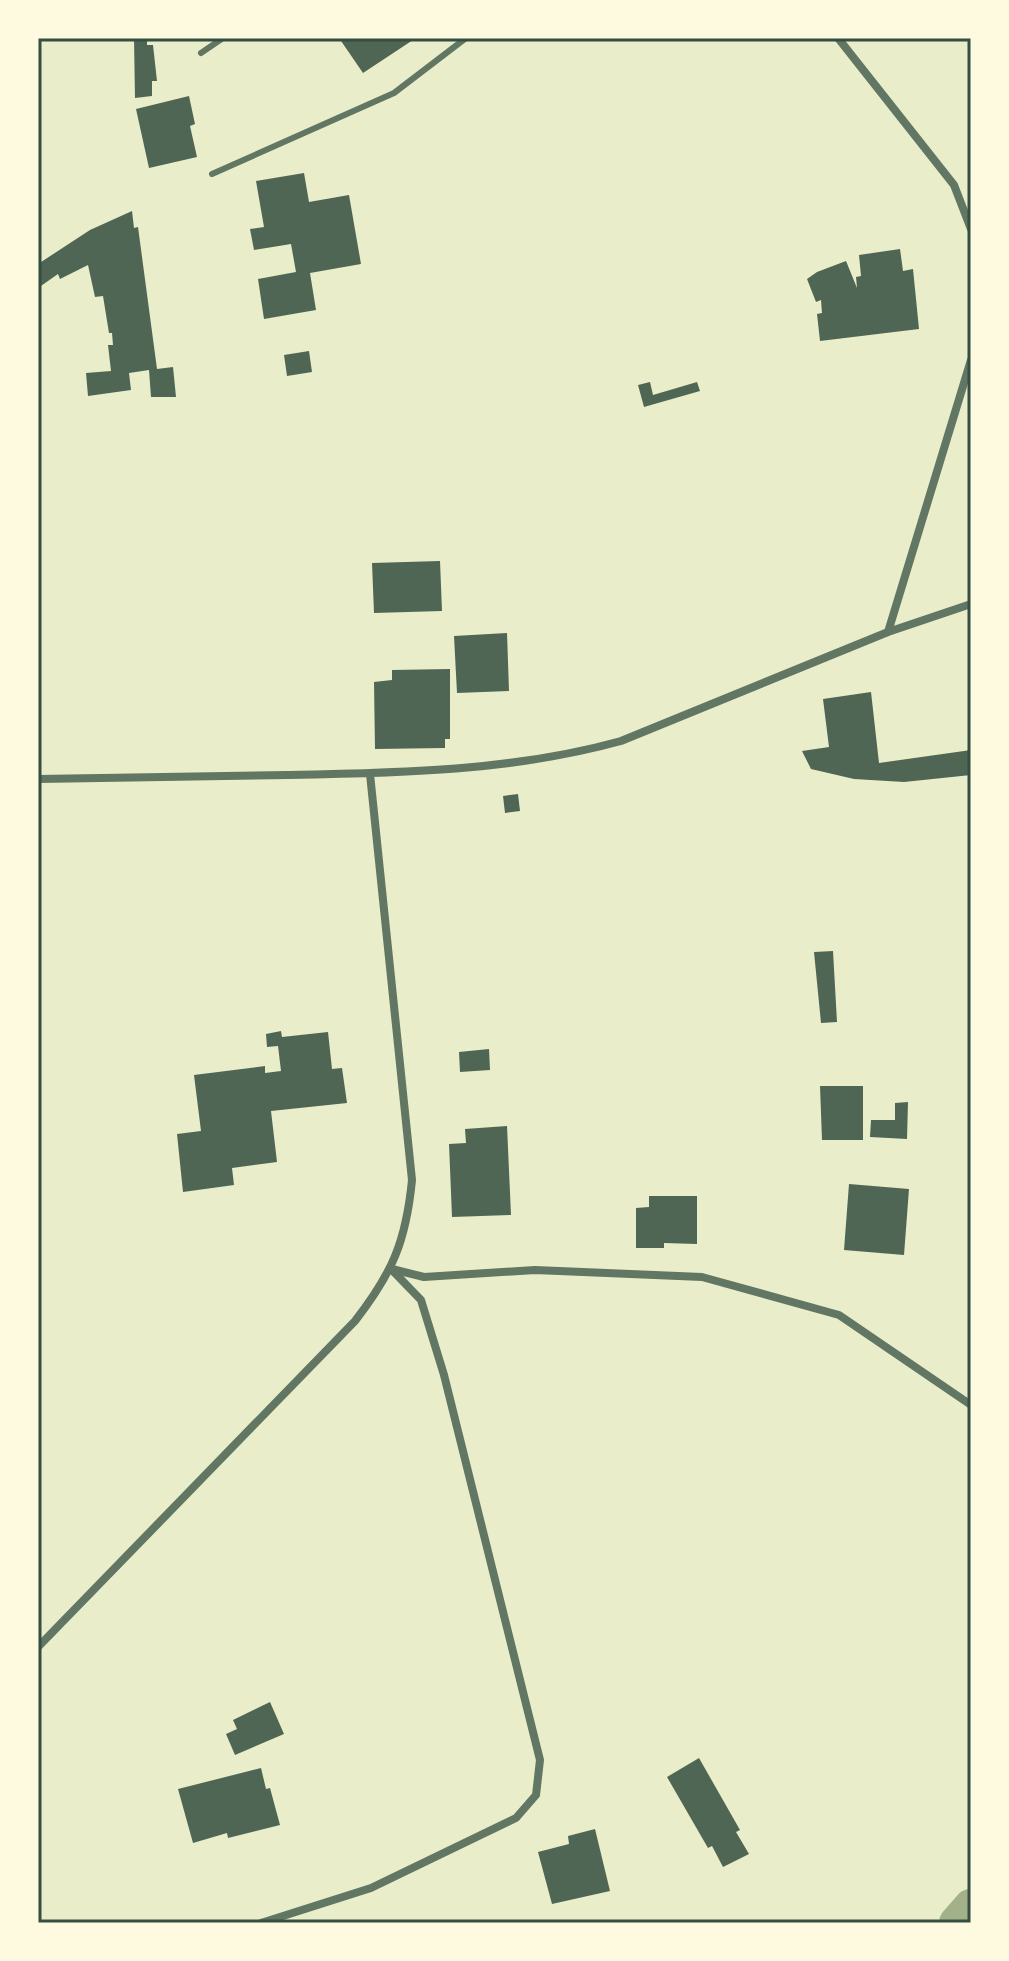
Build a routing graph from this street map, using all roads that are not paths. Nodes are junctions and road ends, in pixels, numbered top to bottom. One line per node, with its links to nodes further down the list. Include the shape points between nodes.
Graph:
1 (223, 38): 4 (lane)
2 (466, 38): 5 (lane, via 394,93)
3 (838, 38): 6 (street, via 954,185)
4 (201, 53)
5 (212, 174)
6 (971, 229)
7 (971, 360): 9 (street)
8 (971, 604): 9 (street)
9 (888, 632): 10 (street, via 606,745 525,763)
10 (370, 774): 11 (street); 12 (street, via 412,1180 408,1222)
11 (38, 779)
12 (391, 1269): 13 (street, via 424,1277 535,1270 702,1277 839,1315); 14 (street, via 355,1321); 15 (street, via 421,1300 444,1375 540,1760 536,1795 516,1818 371,1888)
13 (971, 1405)
14 (38, 1647)
15 (261, 1923)

